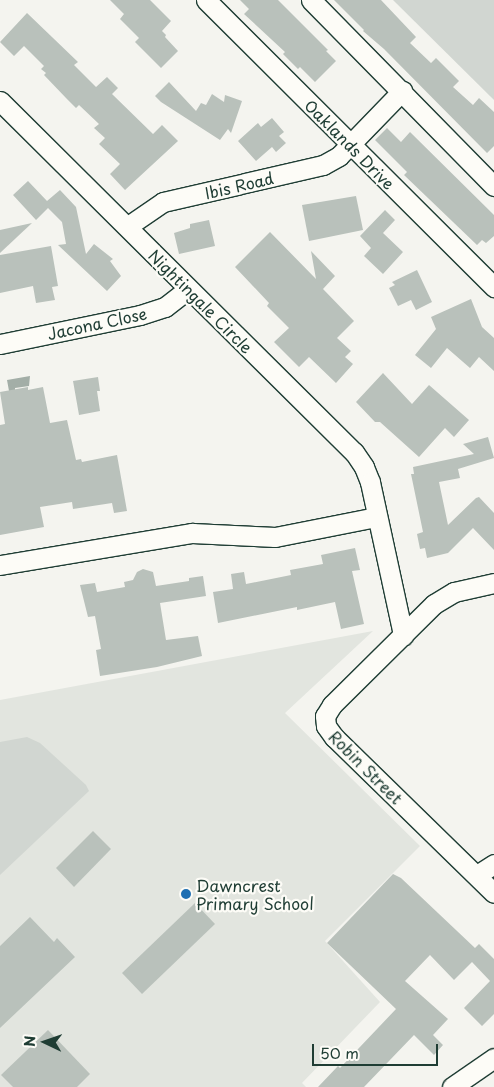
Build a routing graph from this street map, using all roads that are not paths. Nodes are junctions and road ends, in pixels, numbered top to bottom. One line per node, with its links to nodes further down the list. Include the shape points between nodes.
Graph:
1 (206, 0): 5 (street, Oaklands Drive)
2 (311, 0): 3 (street)
3 (402, 91): 5 (street, Ibis Road); 6 (street)
4 (0, 101): 7 (street, Nightingale Circle)
5 (350, 144): 7 (street, Ibis Road, via 323,166 163,202); 8 (street, Oaklands Drive)
6 (494, 186)
7 (128, 226): 9 (street, Nightingale Circle)
8 (494, 287)
9 (188, 289): 10 (street, Jacona Close, via 165,307 140,315); 11 (street, Nightingale Circle, via 354,452 370,482)
10 (0, 344)
11 (376, 517): 12 (street, via 276,537 192,533); 14 (street, Nightingale Circle)
12 (0, 564)
13 (494, 583): 14 (street, via 454,592 434,604)
14 (403, 635): 16 (street, Robin Street, via 332,704 325,716 326,726)
15 (494, 864): 16 (street)
16 (477, 875): 17 (street, Robin Street)
17 (494, 893)
18 (494, 1058): 19 (street)
19 (452, 1087)

